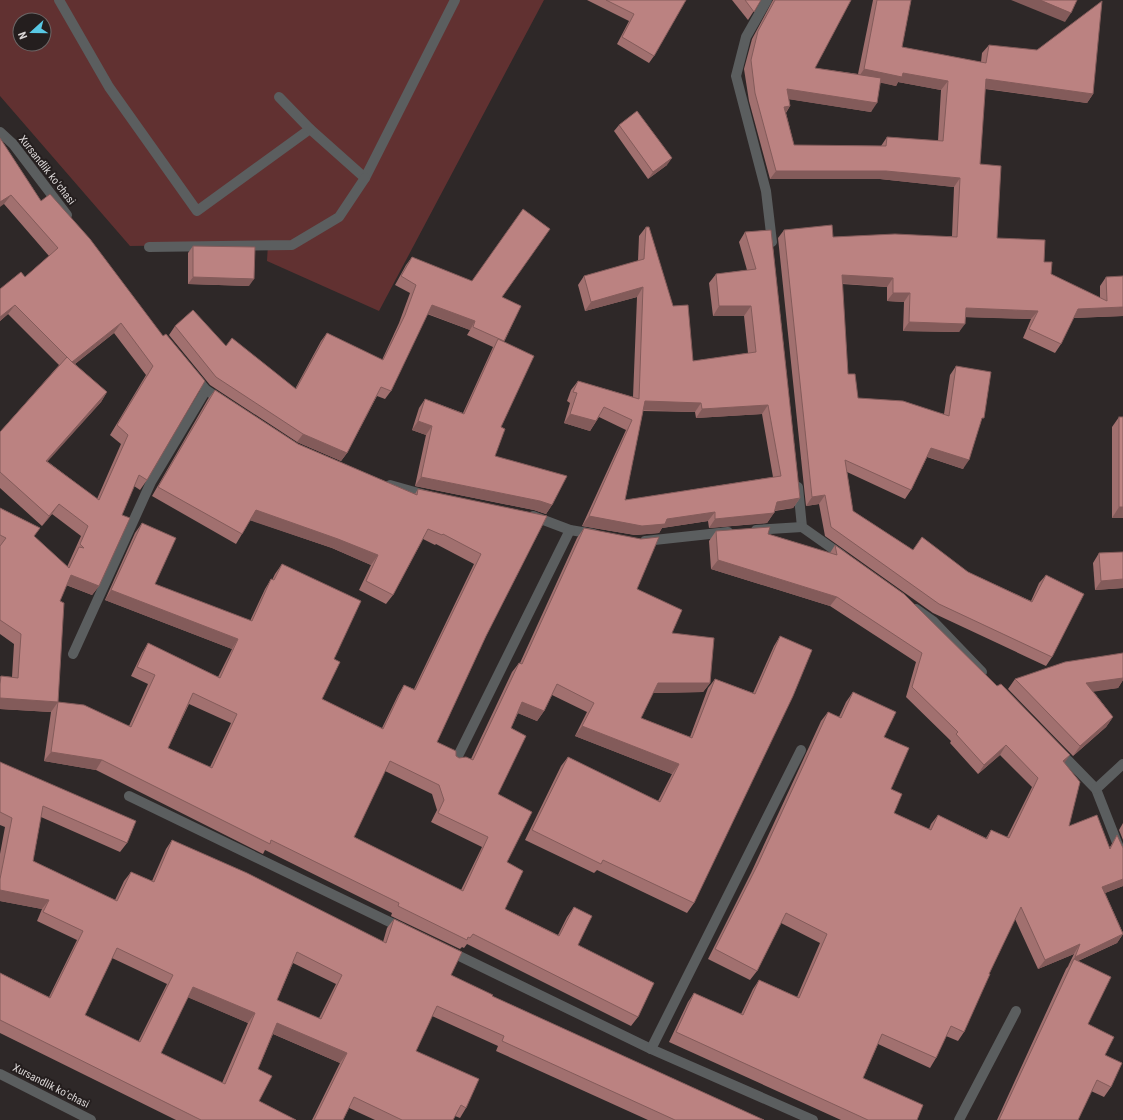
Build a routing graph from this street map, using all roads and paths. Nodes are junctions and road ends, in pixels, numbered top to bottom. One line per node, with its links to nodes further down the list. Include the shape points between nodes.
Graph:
1 (58, 0): 5 (street, via 109,87 197,211)
2 (455, 0): 7 (street)
3 (767, 0): 10 (street, via 746,37 736,76 766,191)
4 (279, 97): 5 (street)
5 (310, 129): 7 (street)
6 (0, 132): 8 (street, Xursandlik koʻchasi, via 13,144)
7 (366, 178): 9 (street, via 339,217 292,245)
8 (74, 224)
9 (149, 247)
10 (773, 254)
11 (186, 365): 12 (street)
12 (206, 390): 13 (street); 24 (street, via 151,482)
13 (231, 406)
14 (797, 480): 18 (street)
15 (382, 483): 16 (street)
16 (443, 499)
17 (525, 514): 19 (street)
18 (802, 527): 21 (street, via 745,530); 22 (street)
19 (570, 530): 20 (street); 28 (street)
20 (606, 536)
21 (635, 542)
22 (852, 563)
23 (908, 603): 25 (street, via 933,621)
24 (72, 654)
25 (988, 677)
26 (1047, 739): 30 (street)
27 (801, 750): 36 (street)
28 (455, 762)
29 (1123, 764): 30 (street)
30 (1096, 789): 32 (street)
31 (129, 796): 33 (street)
32 (1123, 858)
33 (408, 931)
34 (437, 945): 36 (street)
35 (1016, 1011): 40 (street)
36 (651, 1049): 39 (street)
37 (0, 1074): 38 (street, Xursandlik koʻchasi)
38 (91, 1120)
39 (813, 1120)
40 (959, 1120)

